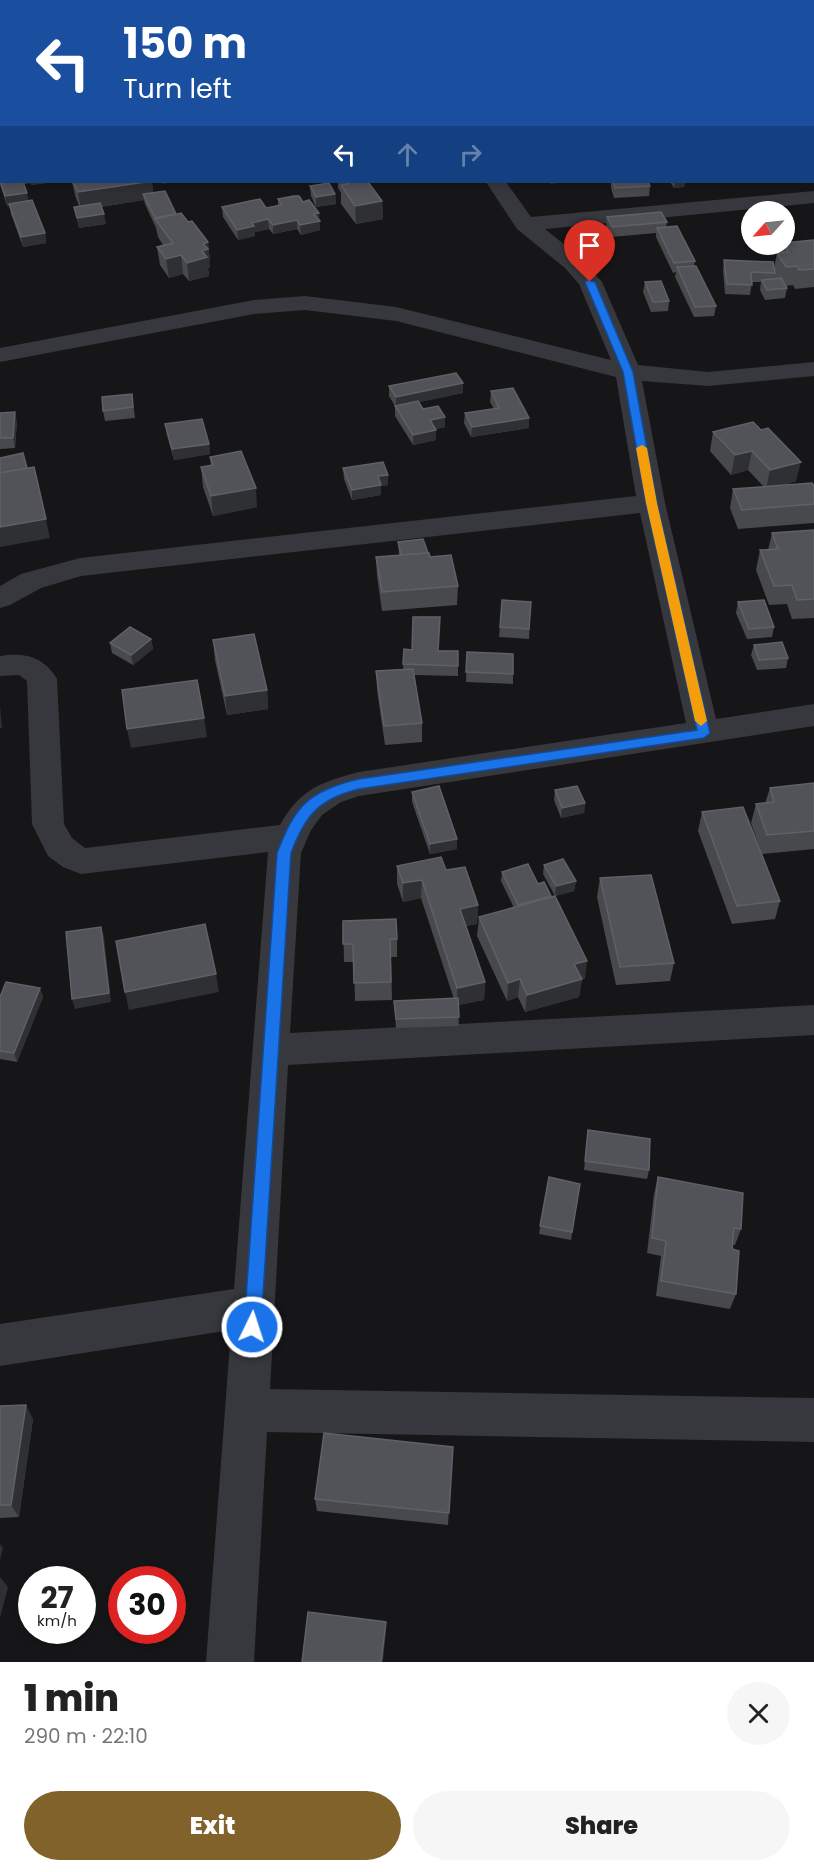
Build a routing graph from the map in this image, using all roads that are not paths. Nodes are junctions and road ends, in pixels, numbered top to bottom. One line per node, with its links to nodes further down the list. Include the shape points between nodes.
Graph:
1 (497, 183): 3 (street)
2 (814, 197): 3 (street)
3 (525, 224): 6 (street, via 590,282)
4 (0, 355): 6 (street, via 254,307 304,303 396,314)
5 (814, 369): 6 (street, via 708,378)
6 (628, 372): 7 (street)
7 (651, 503): 8 (street, via 80,567 31,581); 11 (street)
8 (0, 598)
9 (0, 666): 12 (street, via 24,663 35,669 42,680 48,824 52,836 69,855 81,861)
10 (814, 715): 11 (street)
11 (704, 733): 12 (street, via 333,790 308,807)
12 (290, 837): 14 (street, via 284,853)
13 (814, 1020): 14 (street)
14 (271, 1050): 15 (street)
15 (254, 1306): 16 (street); 17 (street)
16 (0, 1345)
17 (246, 1410): 18 (street); 19 (street)
18 (814, 1420)
19 (230, 1662)

